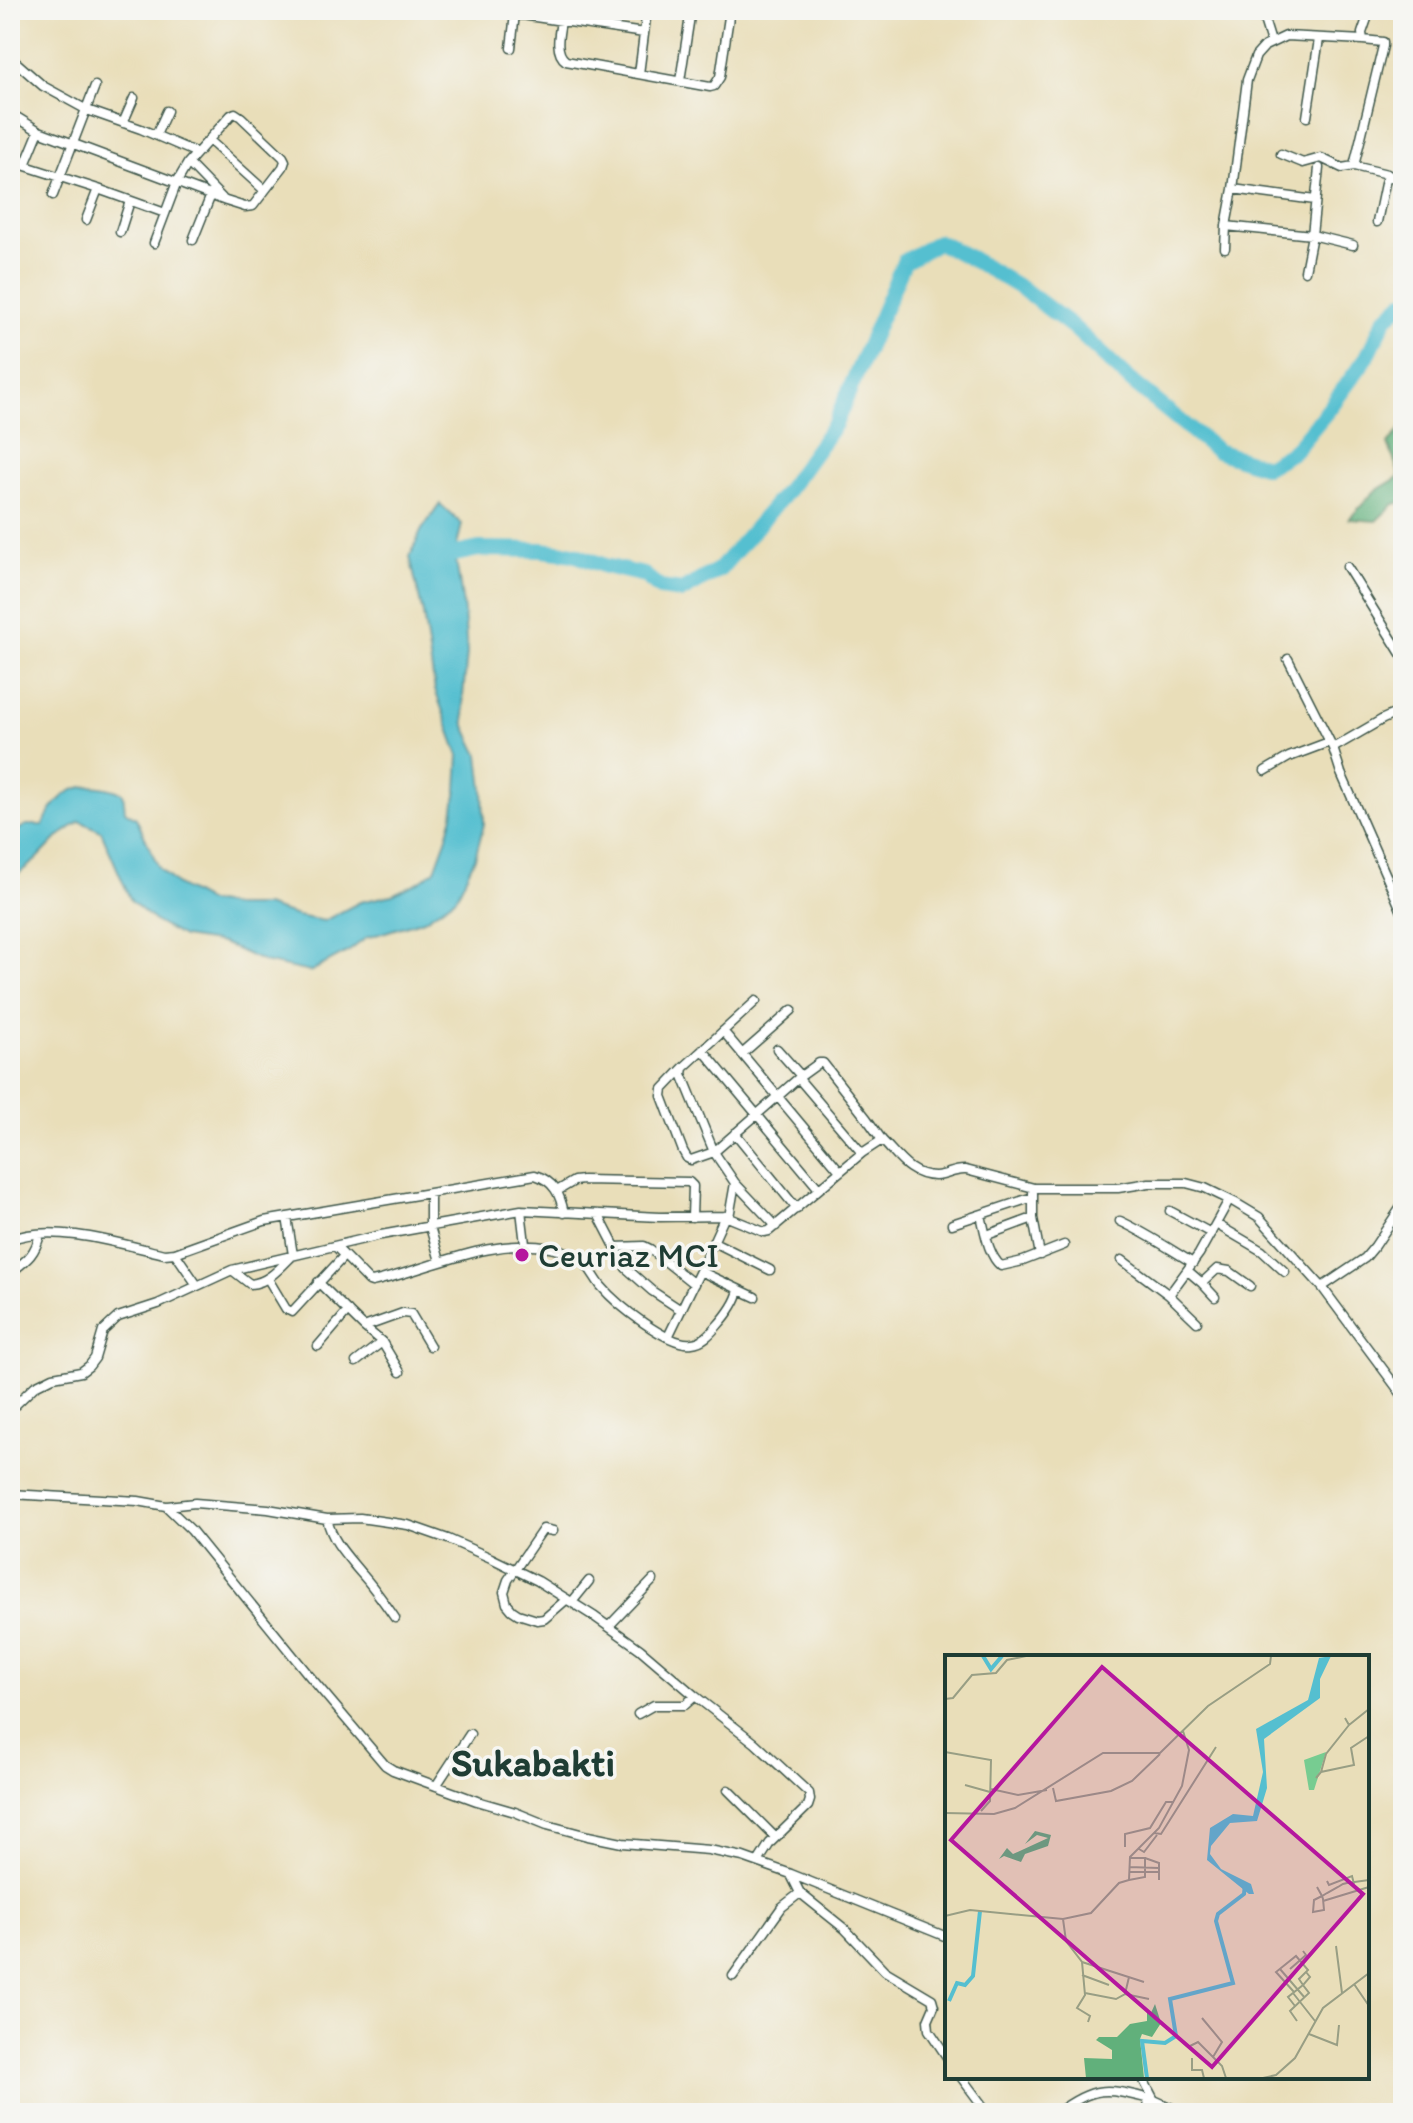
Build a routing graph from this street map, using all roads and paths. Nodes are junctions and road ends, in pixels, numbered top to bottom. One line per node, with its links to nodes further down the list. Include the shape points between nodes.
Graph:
1 (647, 10): 7 (street)
2 (691, 10): 14 (street)
3 (730, 10): 14 (street, via 718,81 710,87)
4 (1261, 10): 10 (street)
5 (1370, 10): 9 (street)
6 (563, 15): 7 (street); 11 (street, via 515,14); 13 (street, via 561,58)
7 (644, 33): 13 (street)
8 (1319, 39): 9 (street); 10 (street, via 1286,36); 20 (street)
9 (1363, 40): 31 (street, via 1383,46)
10 (1271, 42): 38 (street, via 1248,73)
11 (511, 48)
12 (11, 61): 17 (street)
13 (639, 74): 14 (street)
14 (680, 81)
15 (95, 86): 17 (street)
16 (134, 98): 21 (street)
17 (87, 110): 21 (street); 25 (street)
18 (167, 111): 23 (street)
19 (10, 113): 22 (street)
20 (1307, 117)
21 (123, 123): 23 (street)
22 (39, 131): 25 (street); 30 (street)
23 (156, 135): 26 (street)
24 (209, 140): 26 (street); 39 (street); 39 (street, via 231,115 241,117 285,161)
25 (74, 143): 34 (street); 35 (street)
26 (197, 153): 29 (street)
27 (1281, 154): 31 (street, via 1303,163 1321,158 1342,168)
28 (10, 161): 30 (street)
29 (188, 163): 35 (street); 44 (street)
30 (25, 165): 34 (street)
31 (1354, 166): 33 (street)
32 (1319, 168): 42 (street)
33 (1387, 174): 36 (street); 47 (street)
34 (60, 176): 37 (street); 40 (street)
35 (177, 182): 41 (street); 45 (street)
36 (1403, 184)
37 (98, 189): 43 (street); 46 (street)
38 (1233, 189): 42 (street); 48 (street)
39 (264, 190): 44 (street, via 253,206)
40 (53, 195)
41 (211, 195): 44 (street); 51 (street)
42 (1315, 200): 50 (street)
43 (130, 201): 45 (street); 49 (street)
44 (226, 201)
45 (165, 213): 52 (street)
46 (86, 220)
47 (1377, 222)
48 (1226, 226): 50 (street); 54 (street)
49 (120, 232)
50 (1312, 235): 53 (street); 55 (street)
51 (193, 240)
52 (154, 243)
53 (1353, 245)
54 (1225, 248)
55 (1305, 271)
56 (1347, 567): 57 (street)
57 (1403, 657)
58 (1288, 659): 60 (street)
59 (1403, 710): 60 (street)
60 (1331, 745): 61 (street, via 1289,757); 62 (street)
61 (1265, 771)
62 (1403, 914)
63 (756, 1001): 65 (street)
64 (792, 1010): 68 (street)
65 (723, 1031): 67 (street); 68 (street)
66 (777, 1049): 70 (street)
67 (703, 1050): 69 (street); 72 (street)
68 (742, 1054): 71 (street)
69 (683, 1068): 75 (street); 75 (street, via 663,1089 663,1102 687,1158)
70 (800, 1078): 71 (street); 74 (street, via 823,1063); 76 (street)
71 (778, 1097): 72 (street); 77 (street)
72 (756, 1115): 73 (street); 79 (street)
73 (735, 1133): 75 (street); 85 (street)
74 (882, 1140): 76 (street); 82 (street, via 920,1174 966,1170)
75 (714, 1152): 78 (street)
76 (862, 1153): 77 (street)
77 (840, 1171): 79 (street)
78 (735, 1183): 93 (street); 98 (street)
79 (819, 1189): 85 (street)
80 (557, 1191): 81 (street, via 535,1175); 88 (street); 92 (street, via 583,1180 689,1182)
81 (430, 1193): 91 (street); 99 (street)
82 (1033, 1193): 83 (street, via 1186,1183); 90 (street); 94 (street)
83 (1229, 1200): 97 (street); 127 (street, via 1259,1217)
84 (1403, 1204): 127 (street, via 1365,1258)
85 (797, 1209): 98 (street)
86 (521, 1210): 88 (street); 99 (street); 105 (street)
87 (1170, 1211): 100 (street)
88 (564, 1213): 89 (street)
89 (598, 1214): 92 (street); 108 (street)
90 (981, 1215): 96 (street); 102 (street)
91 (287, 1217): 109 (street); 110 (street)
92 (692, 1217): 93 (street)
93 (727, 1217): 98 (street, via 764,1232); 104 (street)
94 (1033, 1218): 102 (street); 111 (street)
95 (1120, 1221): 115 (street, via 1150,1235)
96 (952, 1224)
97 (1216, 1224): 100 (street); 119 (street, via 1262,1251)
98 (776, 1226)
99 (430, 1227): 107 (street); 114 (street)
100 (1211, 1233): 115 (street)
101 (40, 1234): 103 (street); 109 (street); 120 (street, via 36,1248)
102 (987, 1235): 111 (street, via 1001,1266)
103 (10, 1240)
104 (714, 1242): 117 (street); 118 (street)
105 (525, 1244): 114 (street); 136 (street, via 575,1255 612,1298)
106 (1064, 1245): 111 (street)
107 (335, 1246): 110 (street); 112 (street)
108 (615, 1247): 124 (street, via 644,1246); 132 (street, via 626,1268)
109 (175, 1253): 125 (street)
110 (293, 1255): 116 (street); 121 (street)
111 (1040, 1255)
112 (344, 1256): 114 (street, via 372,1282); 122 (street)
113 (1122, 1260): 129 (street)
114 (440, 1261)
115 (1191, 1267): 123 (street); 129 (street)
116 (232, 1270): 121 (street, via 250,1284); 125 (street)
117 (770, 1270)
118 (700, 1271): 124 (street); 128 (street)
119 (1285, 1272)
120 (10, 1273)
121 (268, 1279): 122 (street, via 292,1312)
122 (318, 1282): 133 (street)
123 (1202, 1283): 126 (street, via 1217,1269); 131 (street)
124 (694, 1284): 132 (street)
125 (197, 1285): 143 (street, via 118,1317 103,1331 89,1366 35,1386)
126 (1250, 1286)
127 (1322, 1287): 142 (street)
128 (739, 1290): 130 (street); 136 (street, via 722,1320 700,1341 680,1343)
129 (1169, 1295): 134 (street)
130 (755, 1297)
131 (1215, 1297)
132 (681, 1310): 136 (street)
133 (348, 1311): 135 (street); 138 (street)
134 (1197, 1322)
135 (364, 1327): 137 (street); 139 (street, via 407,1312)
136 (668, 1337)
137 (382, 1342): 140 (street); 141 (street)
138 (318, 1346)
139 (430, 1346)
140 (356, 1362)
141 (400, 1372)
142 (1403, 1396)
143 (10, 1410)
144 (10, 1494): 145 (street)
145 (166, 1506): 146 (street, via 195,1503); 157 (street, via 385,1765)
146 (327, 1519): 148 (street, via 408,1525); 152 (street, via 338,1546)
147 (553, 1531): 148 (street, via 543,1529)
148 (516, 1570): 151 (street); 151 (street, via 504,1592 518,1614 544,1619)
149 (653, 1580): 153 (street)
150 (589, 1581): 151 (street)
151 (569, 1600): 153 (street)
152 (395, 1618)
153 (609, 1626): 154 (street)
154 (695, 1696): 155 (street, via 685,1705 654,1705); 159 (street, via 809,1793 808,1806)
155 (638, 1714)
156 (470, 1734): 157 (street)
157 (436, 1786): 160 (street, via 588,1836 709,1850)
158 (728, 1790): 159 (street)
159 (775, 1837): 160 (street)
160 (758, 1862): 161 (street)
161 (791, 1874): 162 (street); 163 (street)
162 (800, 1893): 164 (street, via 782,1907); 165 (street, via 885,1971 932,1999 929,2030)
163 (945, 1936)
164 (733, 1976)
165 (945, 2054)
166 (962, 2079): 169 (street)
167 (1143, 2079): 168 (street)
168 (1151, 2099): 170 (street, via 1093,2092); 171 (street); 172 (street)
169 (988, 2113)
170 (1057, 2113)
171 (1149, 2113)
172 (1183, 2113)

